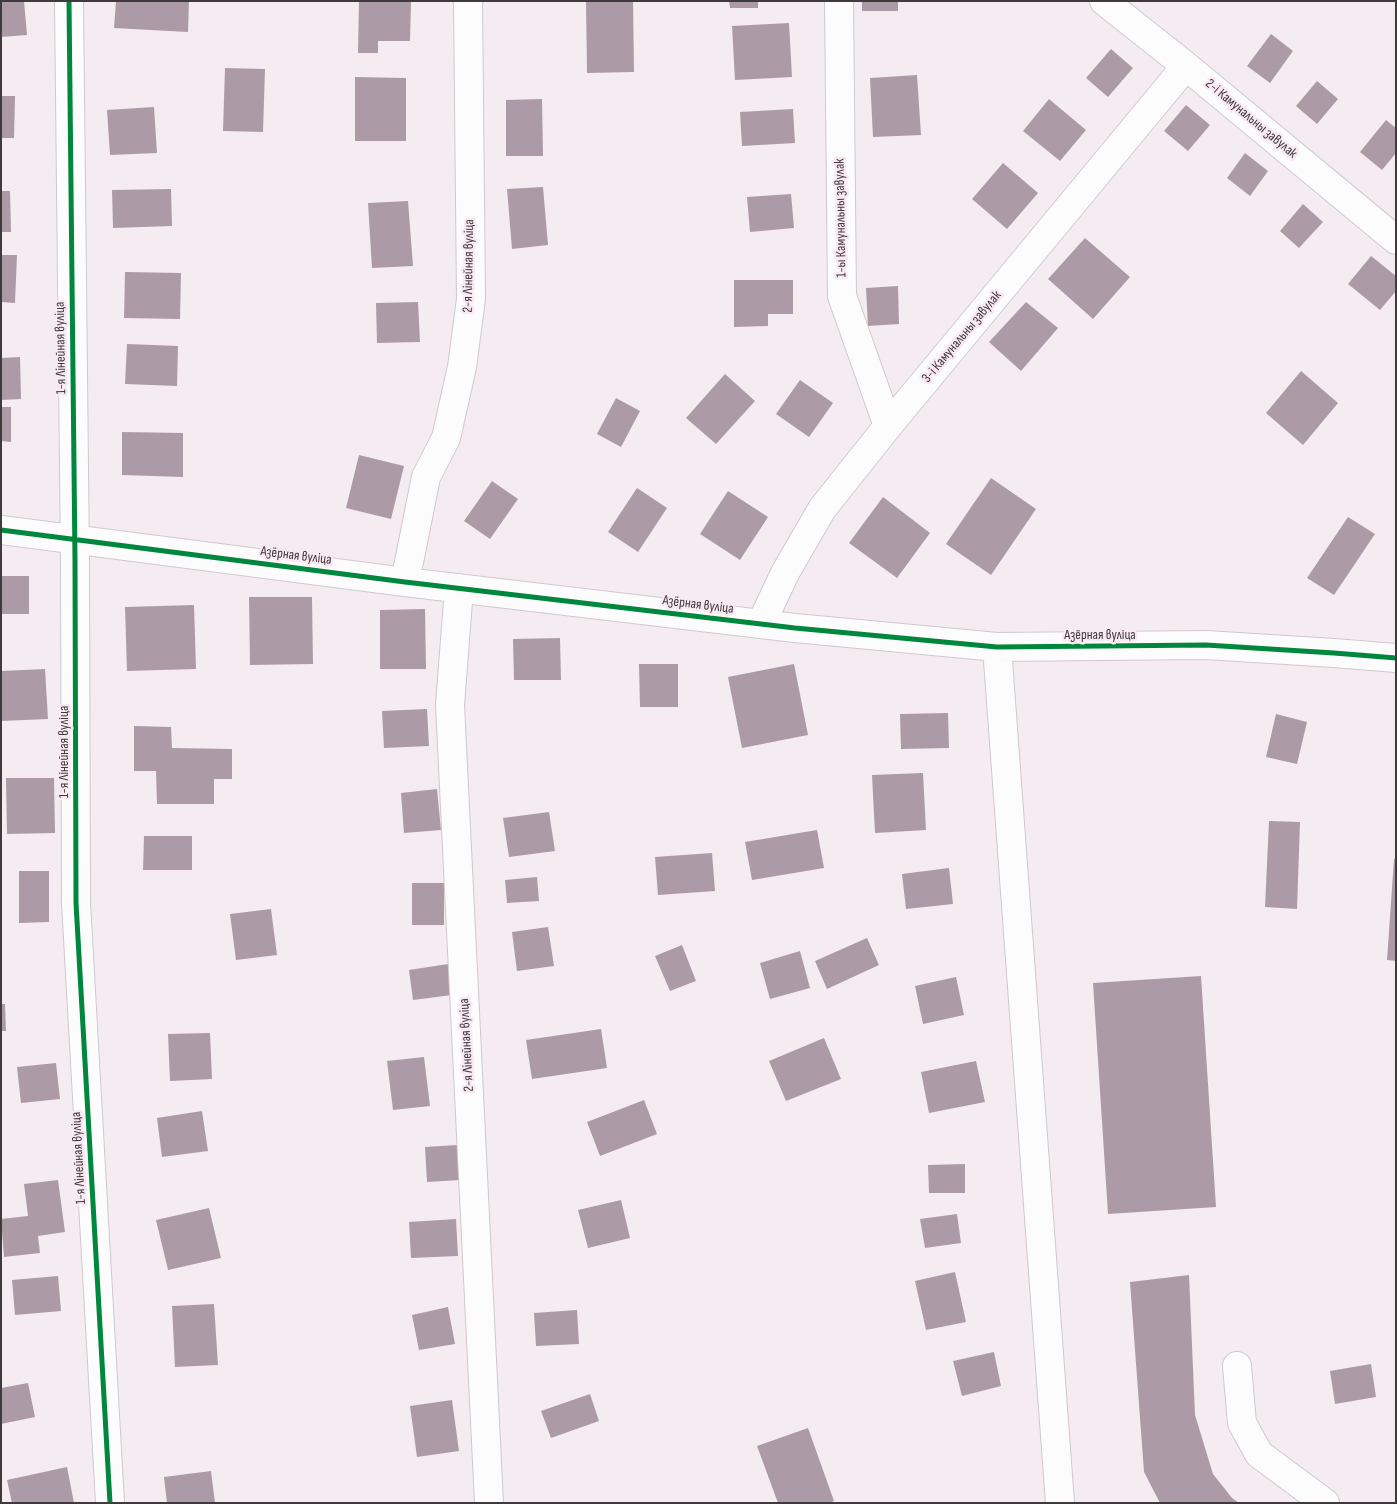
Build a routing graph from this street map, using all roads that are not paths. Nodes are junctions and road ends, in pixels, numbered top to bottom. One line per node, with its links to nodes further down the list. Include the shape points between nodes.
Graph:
1 (69, 1): 9 (street, 1-я Лінейная вуліца)
2 (468, 1): 10 (street, 2-я Лінейная вуліца, via 471,299 462,367 446,438 426,477)
3 (838, 1): 7 (street, 1-ы Камунальны завулак, via 842,296)
4 (1104, 1): 5 (street, 2-і Камунальны завулак)
5 (1186, 66): 6 (street, 2-і Камунальны завулак); 7 (street, 3-і Камунальны завулак)
6 (1396, 240)
7 (888, 426): 12 (street, 3-і Камунальны завулак, via 822,509 785,573)
8 (1, 530): 9 (street, Азёрная вуліца)
9 (74, 539): 10 (street, Азёрная вуліца); 16 (street, 1-я Лінейная вуліца, via 76,903)
10 (405, 582): 11 (street, Азёрная вуліца)
11 (460, 588): 12 (street, Азёрная вуліца); 17 (street, 2-я Лінейная вуліца, via 450,705)
12 (761, 624): 13 (street, Азёрная вуліца)
13 (996, 647): 14 (street, Азёрная вуліца, via 1206,645); 18 (street)
14 (1396, 658)
15 (1237, 1366): 19 (street, via 1242,1423 1259,1454)
16 (110, 1503)
17 (489, 1503)
18 (1060, 1503)
19 (1325, 1503)

